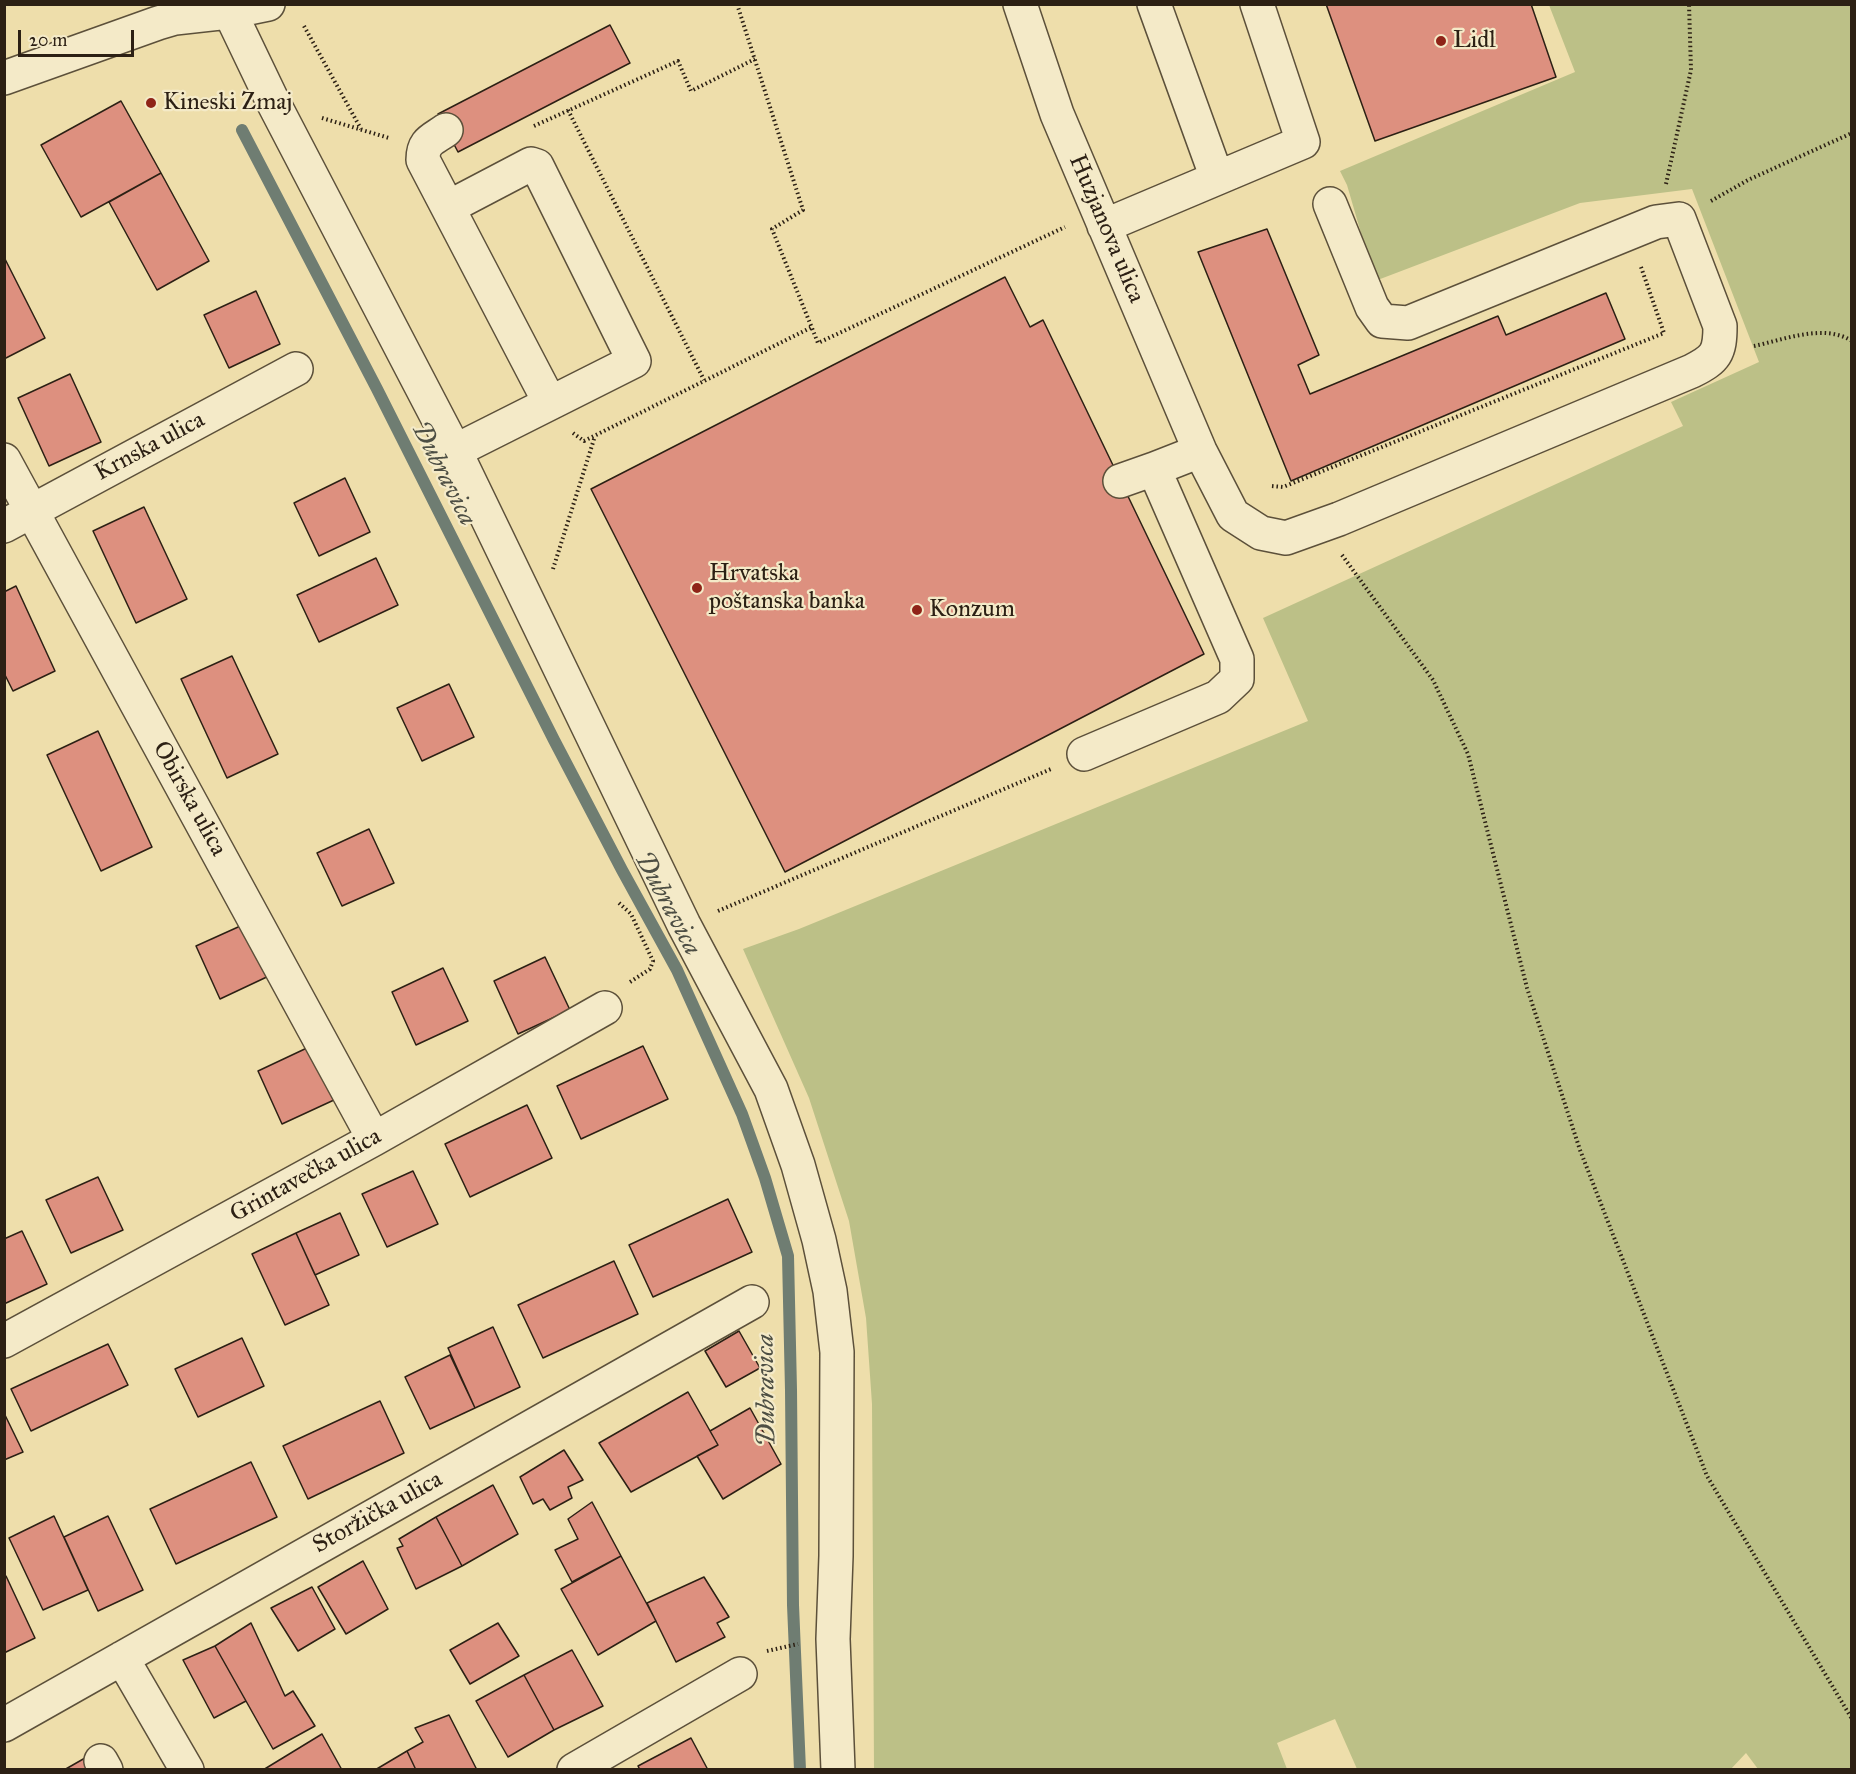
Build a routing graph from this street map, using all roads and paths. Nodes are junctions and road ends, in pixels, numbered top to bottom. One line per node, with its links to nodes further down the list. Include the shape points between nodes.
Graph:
1 (268, 4): 7 (street)
2 (737, 4): 9 (path)
3 (1020, 4): 21 (street, Huzjanova ulica, via 1057,114)
4 (1154, 4): 18 (street)
5 (1257, 4): 18 (street, via 1303,142)
6 (1689, 4): 22 (path, via 1691,70)
7 (230, 7): 10 (street, via 166,21); 31 (street, via 273,102)
8 (304, 26): 13 (path)
9 (755, 59): 11 (path, via 691,91 678,61); 24 (path, via 803,210 772,229)
10 (4, 78)
11 (568, 110): 14 (path); 28 (path)
12 (312, 115): 13 (path)
13 (361, 129): 17 (path)
14 (528, 129)
15 (446, 130): 20 (street, via 426,143 423,160)
16 (1851, 133): 22 (path)
17 (392, 139)
18 (1217, 178): 21 (street)
19 (1330, 204): 22 (street, via 1371,307 1382,321 1408,323)
20 (449, 207): 29 (street); 29 (street, via 531,164 537,166 634,361)
21 (1101, 219): 24 (path, via 818,343); 32 (street, Huzjanova ulica)
22 (1668, 220): 26 (street, via 1720,326 1720,345)
23 (1641, 266): 36 (path, via 1664,333 1283,487)
24 (812, 327): 28 (path)
25 (1851, 341): 26 (path, via 1842,335 1813,334)
26 (1714, 354): 38 (street, Huzjanova ulica, via 1710,362 1692,371)
27 (296, 369): 37 (street, Krnska ulica)
28 (704, 380): 30 (path)
29 (559, 416): 30 (path, via 584,441); 31 (street)
30 (595, 435): 39 (path)
31 (455, 451): 55 (street, via 684,925 771,1089 798,1165 830,1291 837,1352 833,1639)
32 (1200, 451): 34 (street); 38 (street, Huzjanova ulica, via 1233,514 1262,533 1286,538)
33 (4, 460): 37 (street, Obirska ulica)
34 (1154, 469): 35 (street); 40 (street, via 1237,659 1236,679 1218,697)
35 (1120, 481)
36 (1272, 486)
37 (18, 518): 44 (street, Obirska ulica)
38 (1321, 525): 51 (path, via 1433,680 1468,754 1527,988 1570,1118 1707,1476)
39 (552, 573)
40 (1084, 754): 42 (path)
41 (619, 903): 43 (path, via 631,914 653,961 650,969 621,989)
42 (716, 912)
43 (605, 1008): 44 (street, Grintavečka ulica)
44 (374, 1139): 46 (street, Grintavečka ulica)
45 (752, 1302): 49 (street, Storžička ulica)
46 (4, 1341)
47 (806, 1642): 48 (path)
48 (776, 1649)
49 (122, 1658): 52 (street, Storžička ulica); 53 (street)
50 (740, 1674): 54 (street)
51 (1851, 1719)
52 (4, 1725)
53 (187, 1770)
54 (574, 1770)
55 (838, 1770)

